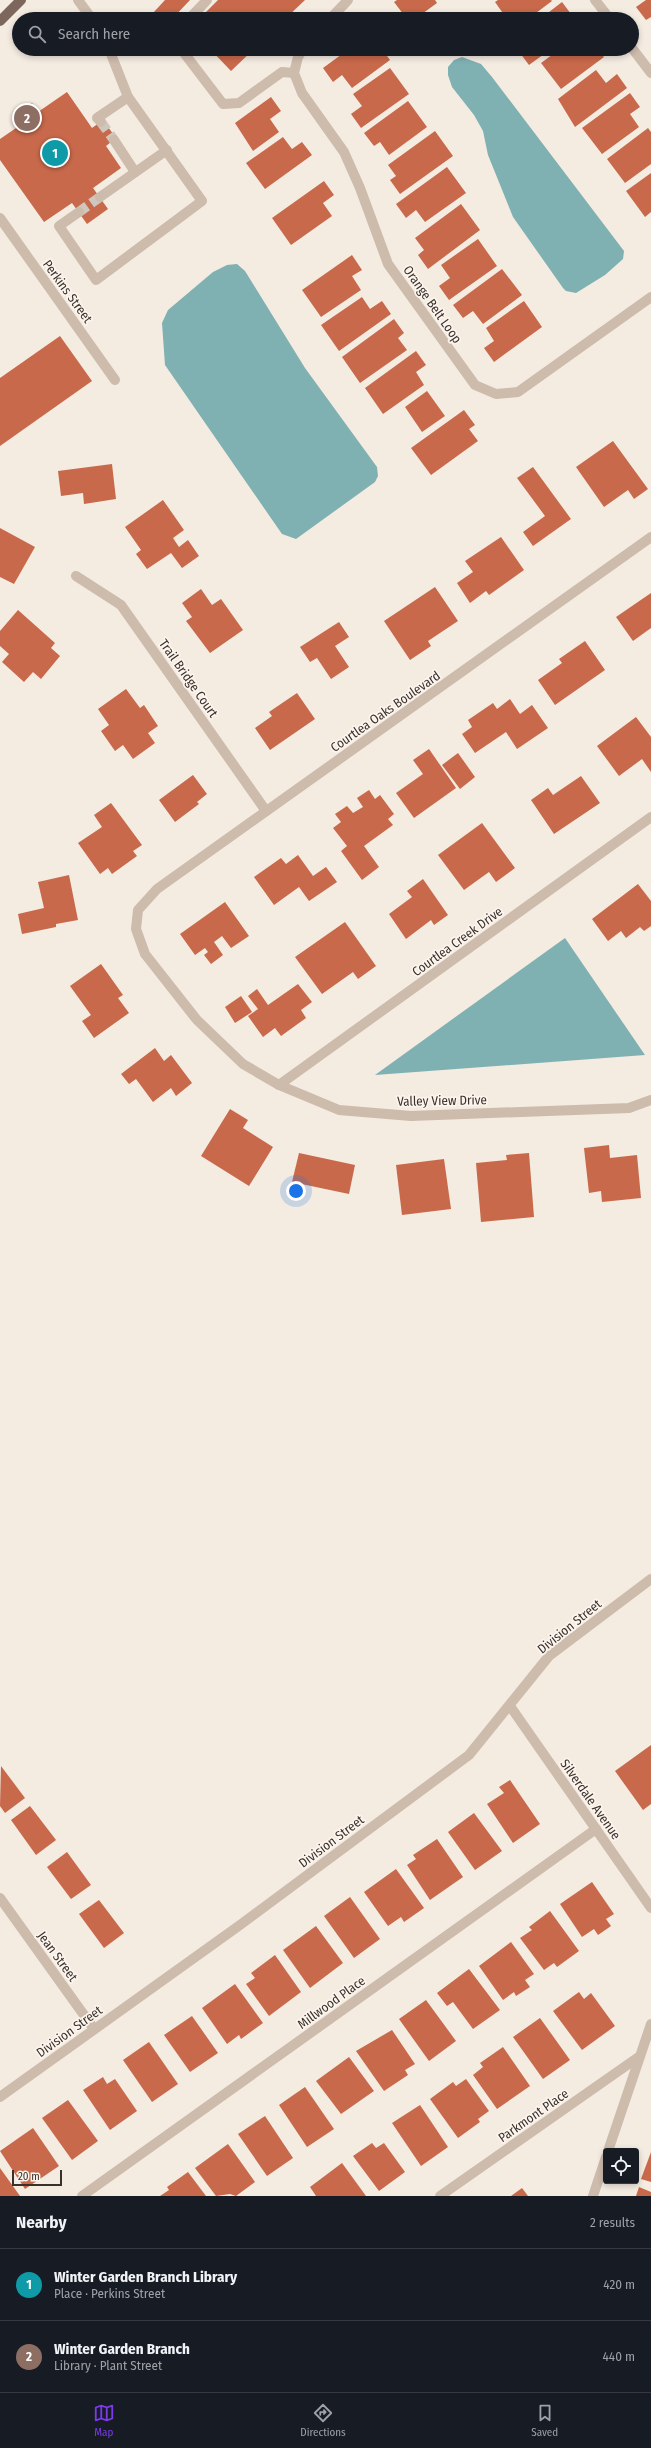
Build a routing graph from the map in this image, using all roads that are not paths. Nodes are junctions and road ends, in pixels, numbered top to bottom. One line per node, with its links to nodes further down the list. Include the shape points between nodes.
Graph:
1 (21, 0): 10 (main road)
2 (78, 0): 6 (street)
3 (207, 0): 7 (street)
4 (348, 0): 8 (street)
5 (595, 0): 9 (street)
6 (87, 12)
7 (196, 12)
8 (337, 12)
9 (604, 12)
10 (0, 21)
11 (112, 56): 17 (street)
12 (186, 56): 15 (street, via 223,104 239,103 282,72)
13 (299, 56): 15 (street)
14 (638, 56): 16 (street)
15 (294, 73): 25 (street, Orange Belt Loop, via 302,94 344,152 388,264 474,384 496,394 518,392)
16 (651, 73)
17 (128, 97): 18 (street, via 97,118); 20 (street)
18 (101, 122)
19 (114, 140): 21 (street)
20 (167, 150): 21 (street); 23 (street, via 202,201 96,280 60,226)
21 (135, 172): 22 (street)
22 (100, 197)
23 (79, 212)
24 (0, 218): 26 (street, Perkins Street)
25 (651, 297)
26 (115, 380)
27 (651, 537): 29 (street, Courtlea Oaks Boulevard)
28 (76, 576): 29 (street, Trail Bridge Court, via 121,605)
29 (266, 811): 31 (street, Courtlea Oaks Boulevard, via 156,889)
30 (651, 817): 32 (street, Courtlea Creek Drive)
31 (138, 910): 32 (street, Valley View Drive, via 136,929 145,954 197,1020 243,1064)
32 (279, 1085): 33 (street, Valley View Drive, via 339,1110 411,1116 629,1108)
33 (651, 1100)
34 (651, 1579): 35 (street, Division Street, via 549,1656)
35 (510, 1706): 36 (street, Silverdale Avenue); 40 (street, Division Street, via 469,1755 240,1925)
36 (596, 1829): 38 (street, Silverdale Avenue); 45 (street, Millwood Place)
37 (0, 1898): 40 (street, Jean Street)
38 (651, 1908)
39 (651, 2024): 41 (street)
40 (94, 2029): 42 (street, Division Street)
41 (640, 2056): 43 (street); 46 (street, Parkmont Place)
42 (0, 2097)
43 (609, 2148)
44 (603, 2166): 47 (street)
45 (82, 2196)
46 (440, 2196)
47 (593, 2196)

